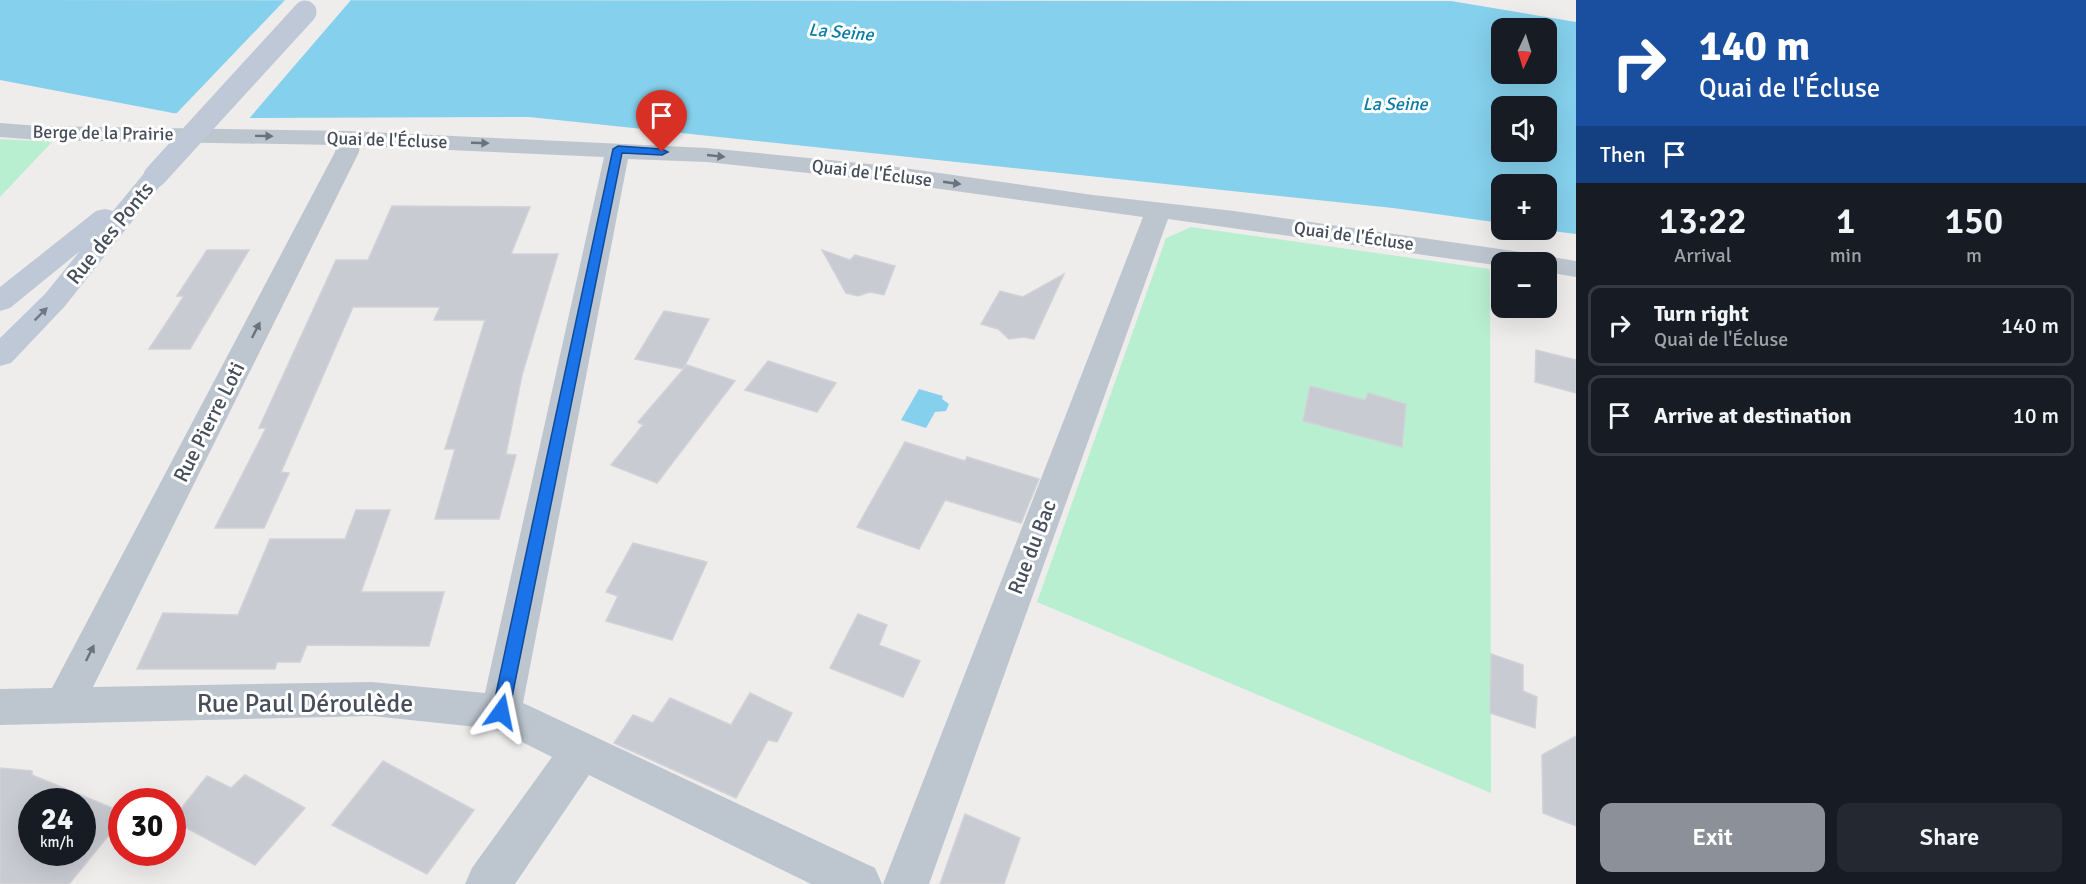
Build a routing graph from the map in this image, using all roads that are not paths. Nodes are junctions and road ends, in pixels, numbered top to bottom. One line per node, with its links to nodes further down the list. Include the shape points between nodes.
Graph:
1 (316, 0): 6 (main road, bridge)
2 (0, 130): 3 (street, Berge de la Prairie)
3 (205, 135): 4 (street, Quai de l'Écluse, one-way to 4)
4 (349, 138): 5 (street, Quai de l'Écluse, one-way to 5); 13 (street, Rue Pierre Loti, one-way to 4, via 347,152)
5 (618, 149): 7 (street, Quai de l'Écluse, one-way to 7, via 890,174); 15 (street)
6 (155, 176): 11 (main road, Rue des Ponts); 12 (main road, Rue des Ponts, one-way to 6, via 55,300)
7 (1158, 211): 8 (street, Quai de l'Écluse); 19 (street, Rue du Bac)
8 (1491, 256)
9 (1557, 265): 10 (street)
10 (1576, 268)
11 (0, 302)
12 (0, 356)
13 (64, 705): 14 (street, Rue Paul Déroulède); 15 (street, Rue Paul Déroulède, via 372,699)
14 (0, 707)
15 (501, 712): 16 (street, Rue Paul Déroulède)
16 (581, 751): 17 (street); 18 (street, Rue Paul Déroulède)
17 (488, 884)
18 (859, 884)
19 (906, 884)

